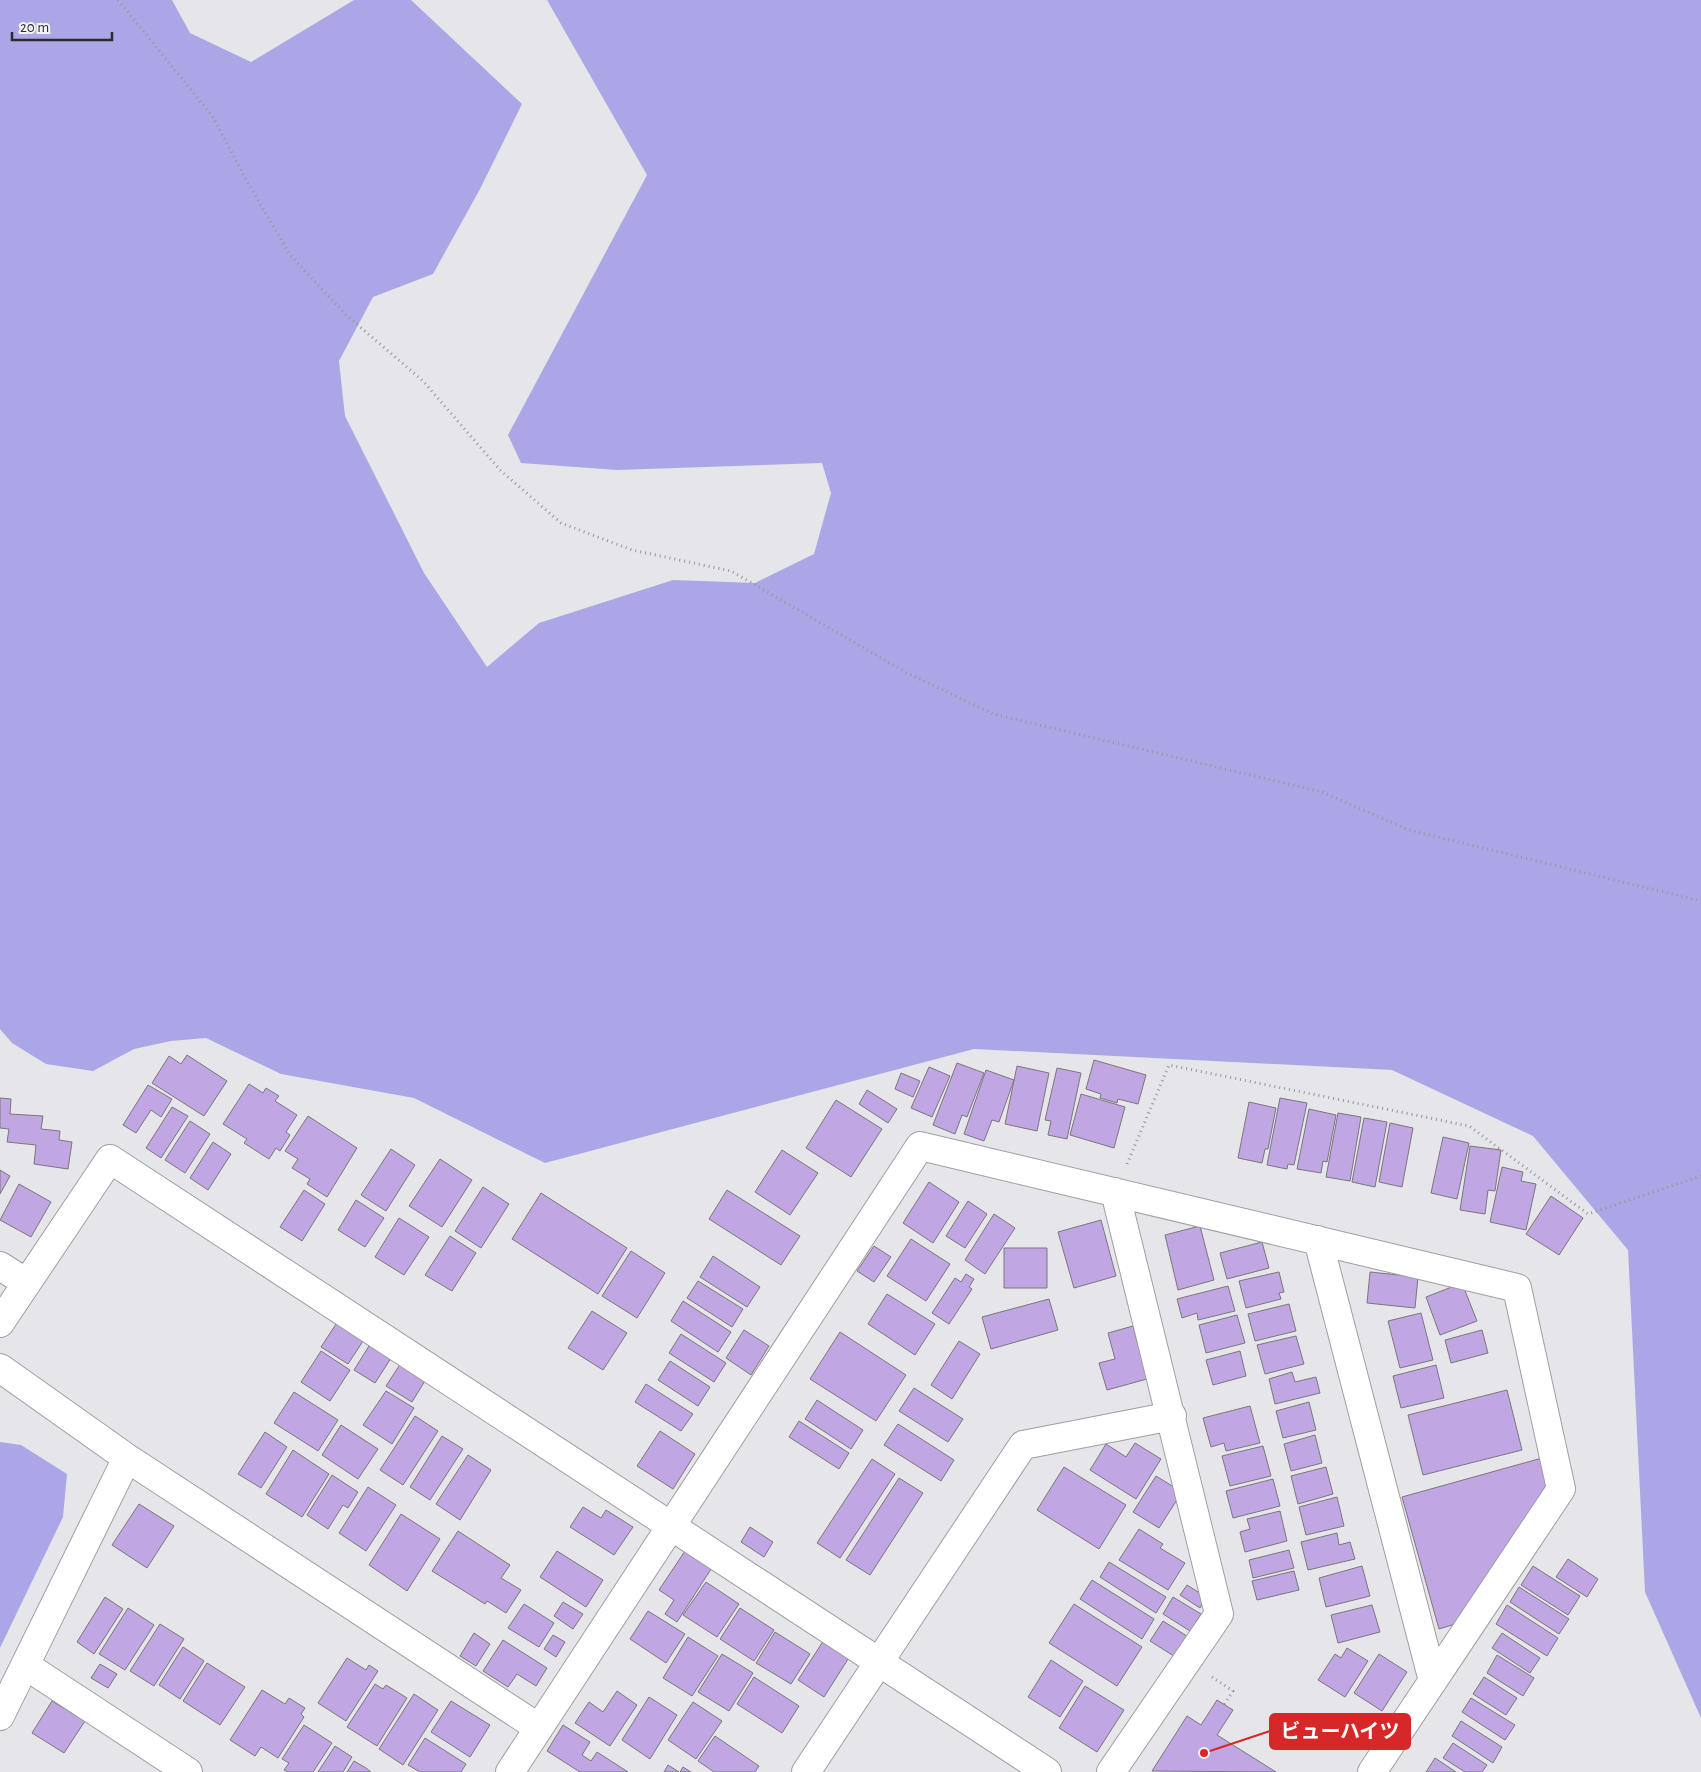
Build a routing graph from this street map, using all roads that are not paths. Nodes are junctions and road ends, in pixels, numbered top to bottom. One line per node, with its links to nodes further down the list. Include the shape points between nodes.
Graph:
1 (1116, 1192): 2 (street); 7 (street); 9 (street, via 920,1146)
2 (1318, 1240): 12 (street); 12 (street, via 1517,1288 1561,1488)
3 (0, 1266): 4 (street)
4 (27, 1283): 5 (street); 9 (street, via 110,1159)
5 (0, 1323)
6 (0, 1368): 8 (street)
7 (1172, 1416): 10 (street, via 1023,1445); 19 (street, via 1219,1614)
8 (127, 1458): 11 (street); 14 (street)
9 (671, 1526): 10 (street); 14 (street)
10 (880, 1662): 17 (street); 18 (street)
11 (25, 1665): 13 (street); 15 (street)
12 (1433, 1681): 20 (street)
13 (0, 1716)
14 (539, 1728): 16 (street)
15 (188, 1772)
16 (510, 1772)
17 (806, 1772)
18 (1047, 1772)
19 (1111, 1772)
20 (1372, 1772)

